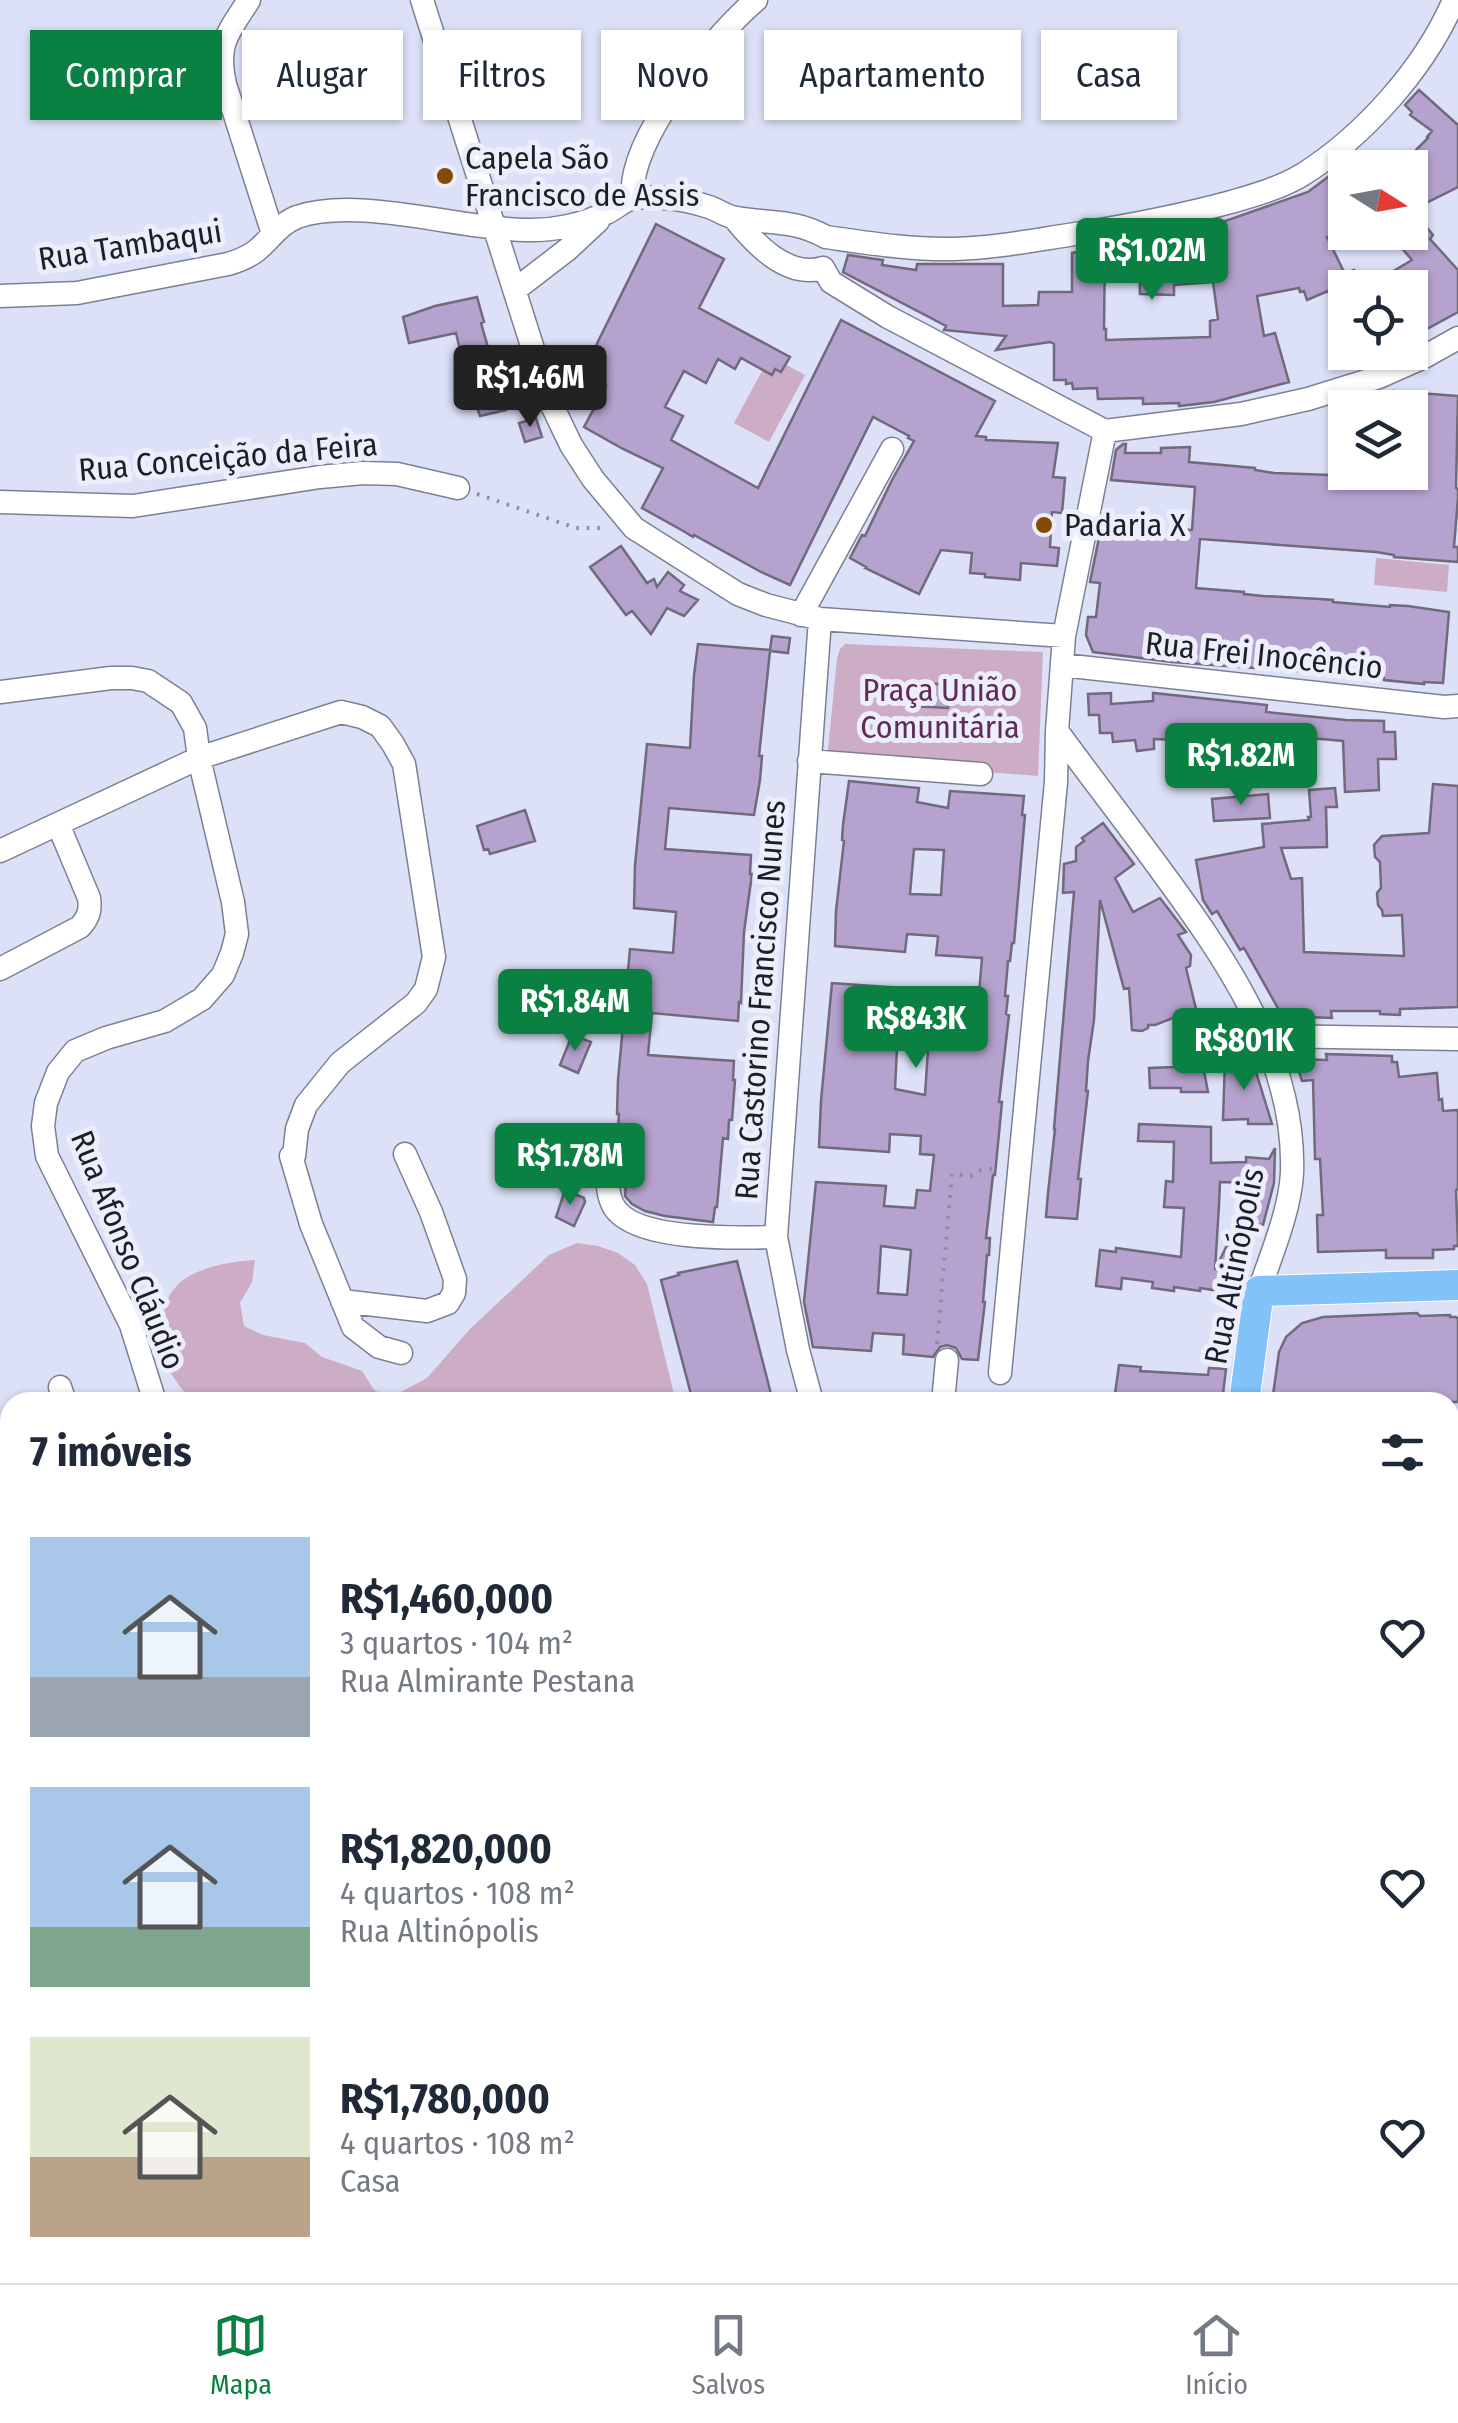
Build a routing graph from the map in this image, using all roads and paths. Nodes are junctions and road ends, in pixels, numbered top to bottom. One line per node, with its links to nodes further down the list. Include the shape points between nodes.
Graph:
1 (250, 0): 10 (street, via 224,41 220,62)
2 (422, 0): 9 (street)
3 (756, 0): 5 (street, via 658,119 634,172)
4 (1454, 0): 11 (street, via 1399,90 1348,142 1263,193 1172,218 1006,245 920,249)
5 (633, 198): 6 (street); 7 (street, via 688,201)
6 (606, 214): 9 (street, Rua Tambaqui, via 552,229); 14 (street)
7 (734, 218): 8 (street); 12 (street)
8 (776, 220): 11 (street); 12 (street, via 765,228)
9 (495, 227): 10 (street, Rua Tambaqui, via 348,211 298,217); 14 (street)
10 (273, 234): 15 (street, Rua Tambaqui, via 252,255 228,264 77,293)
11 (826, 238): 13 (street)
12 (761, 248): 13 (street, via 788,264)
13 (823, 268): 17 (street, via 832,282 888,316)
14 (516, 290): 21 (street, via 571,445)
15 (0, 296)
16 (1458, 338): 17 (street, via 1379,377 1308,399)
17 (1106, 430): 23 (street)
18 (892, 449): 22 (street)
19 (458, 488): 20 (street, Rua Conceição da Feira, via 362,473 134,506); 21 (path, via 576,528)
20 (0, 502)
21 (634, 528): 22 (street, via 738,594)
22 (810, 617): 23 (street); 29 (street, Rua Castorino Francisco Nunes)
23 (1064, 636): 24 (street)
24 (1062, 666): 26 (street, Rua Frei Inocêncio); 27 (street)
25 (0, 692): 28 (street, Rua Afonso Cláudio, via 111,678 148,681 180,703 195,728)
26 (1458, 706)
27 (1056, 731): 34 (street, Rua Altinópolis, via 1202,927); 38 (street)
28 (199, 758): 31 (street); 42 (street, via 341,712 380,726 404,764 432,971 416,1003 340,1062 306,1105 291,1156); 46 (street, Rua Afonso Cláudio, via 233,902 237,934 228,964 202,999 165,1021 75,1051 58,1072 43,1126 46,1156 131,1325)
29 (809, 761): 30 (street); 39 (street, Rua Castorino Francisco Nunes)
30 (982, 774)
31 (58, 824): 32 (street); 33 (street, via 89,898 88,919)
32 (0, 851)
33 (0, 969)
34 (1264, 1036): 35 (street); 41 (street, Rua Altinópolis, via 1284,1097 1292,1178)
35 (1458, 1039)
36 (608, 1148): 39 (street, via 610,1200 631,1223 678,1235)
37 (405, 1154): 42 (street, via 456,1279 454,1293 448,1303 428,1310)
38 (1019, 1168): 44 (path, via 952,1174 937,1349); 45 (street)
39 (776, 1237): 47 (street, Rua Castorino Francisco Nunes)
40 (1458, 1285): 41 (main road)
41 (1259, 1291): 49 (main road, Rua Altinópolis)
42 (342, 1301): 43 (street, via 353,1327 379,1347)
43 (401, 1353)
44 (947, 1360): 48 (street)
45 (1000, 1373)
46 (152, 1392)
47 (810, 1392)
48 (944, 1392)
49 (1245, 1392)

